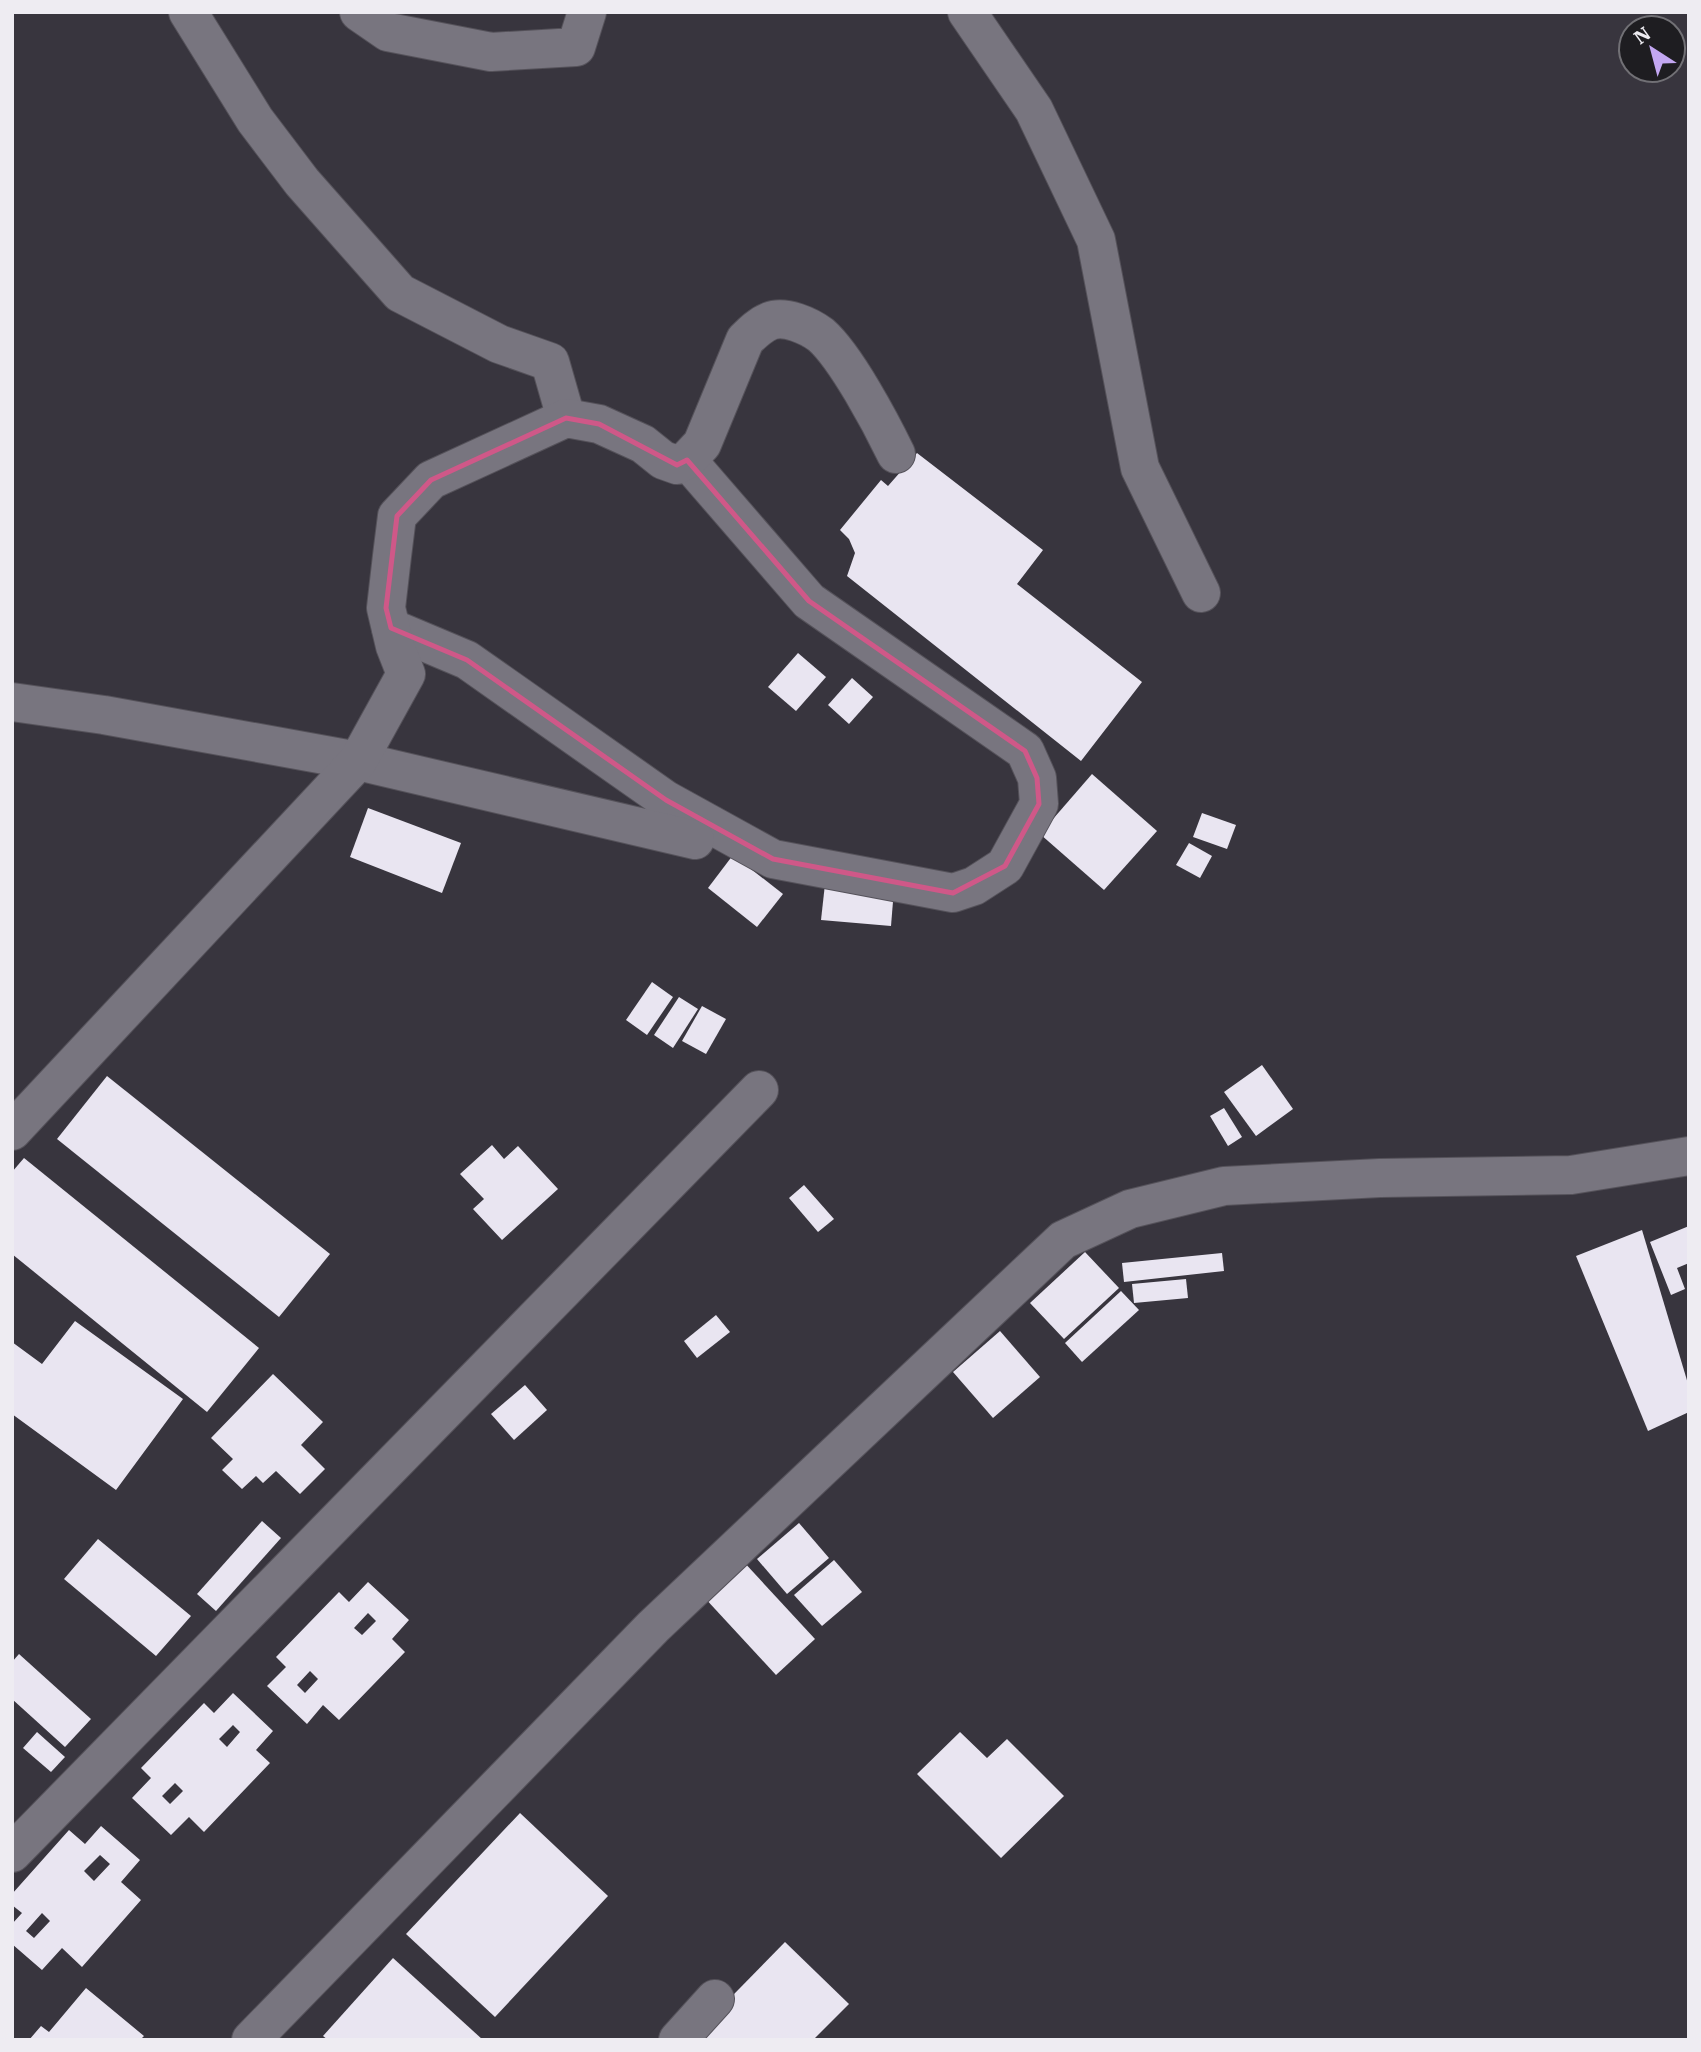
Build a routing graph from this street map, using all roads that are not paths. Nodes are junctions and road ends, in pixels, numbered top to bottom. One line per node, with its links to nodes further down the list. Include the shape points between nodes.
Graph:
1 (188, 12): 5 (street, via 255,120 400,293 499,344 550,362)
2 (359, 12): 3 (street, via 388,32 491,52 576,47)
3 (587, 12)
4 (967, 12): 8 (street, via 1034,110 1096,240 1140,468)
5 (566, 418): 7 (street, via 599,424 677,465); 9 (street, via 431,480 397,516 387,608)
6 (896, 454): 7 (street, via 849,371 821,336 798,322 773,319 745,340 702,444)
7 (687, 460): 9 (street, via 809,601 1026,751 1037,778 1039,804 1004,866 974,886 953,892 773,859 666,800 467,660)
8 (1200, 593)
9 (391, 628): 11 (street, via 406,674)
10 (12, 702): 11 (street)
11 (358, 761): 12 (street); 14 (street)
12 (695, 839)
13 (759, 1090): 16 (street)
14 (12, 1131)
15 (1689, 1156): 18 (street, via 1571,1175 1224,1186 1130,1209 1063,1240 653,1627)
16 (12, 1853)
17 (715, 1999): 19 (street)
18 (251, 2040)
19 (678, 2040)

